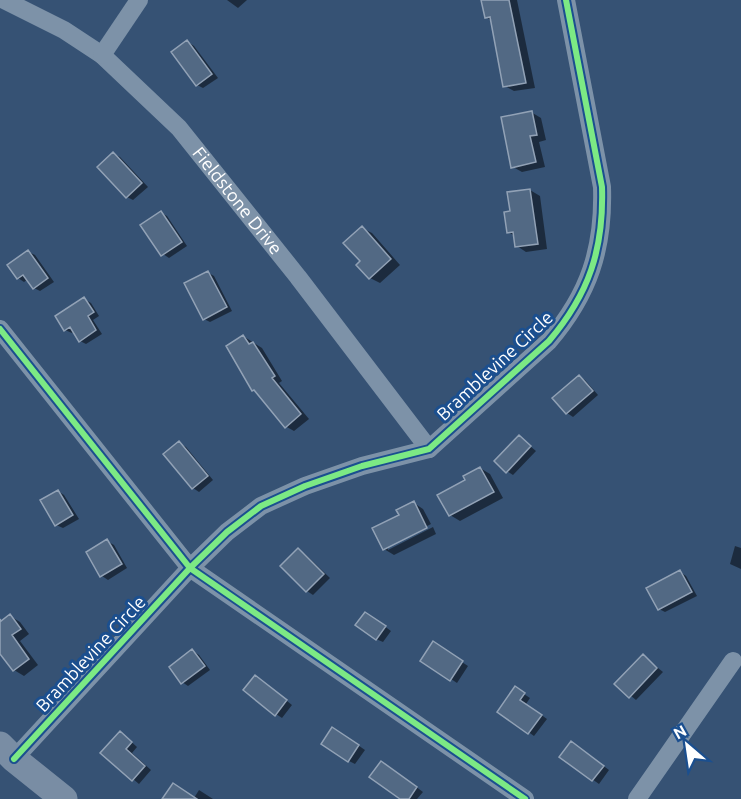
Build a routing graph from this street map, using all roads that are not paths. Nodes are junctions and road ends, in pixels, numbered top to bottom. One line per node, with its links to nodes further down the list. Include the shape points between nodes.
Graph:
1 (4, 0): 4 (street, Fieldstone Drive, via 64,30)
2 (139, 0): 4 (street)
3 (566, 0): 6 (street, Bramblevine Circle, via 602,187 595,259 577,303 549,341)
4 (102, 55): 6 (street, Fieldstone Drive, via 179,128)
5 (0, 329): 7 (street)
6 (429, 448): 7 (street, Bramblevine Circle, via 304,486 261,506)
7 (190, 568): 9 (street, Bramblevine Circle); 11 (street)
8 (733, 661): 12 (street)
9 (7, 752): 10 (street)
10 (64, 799)
11 (525, 799)
12 (637, 799)

